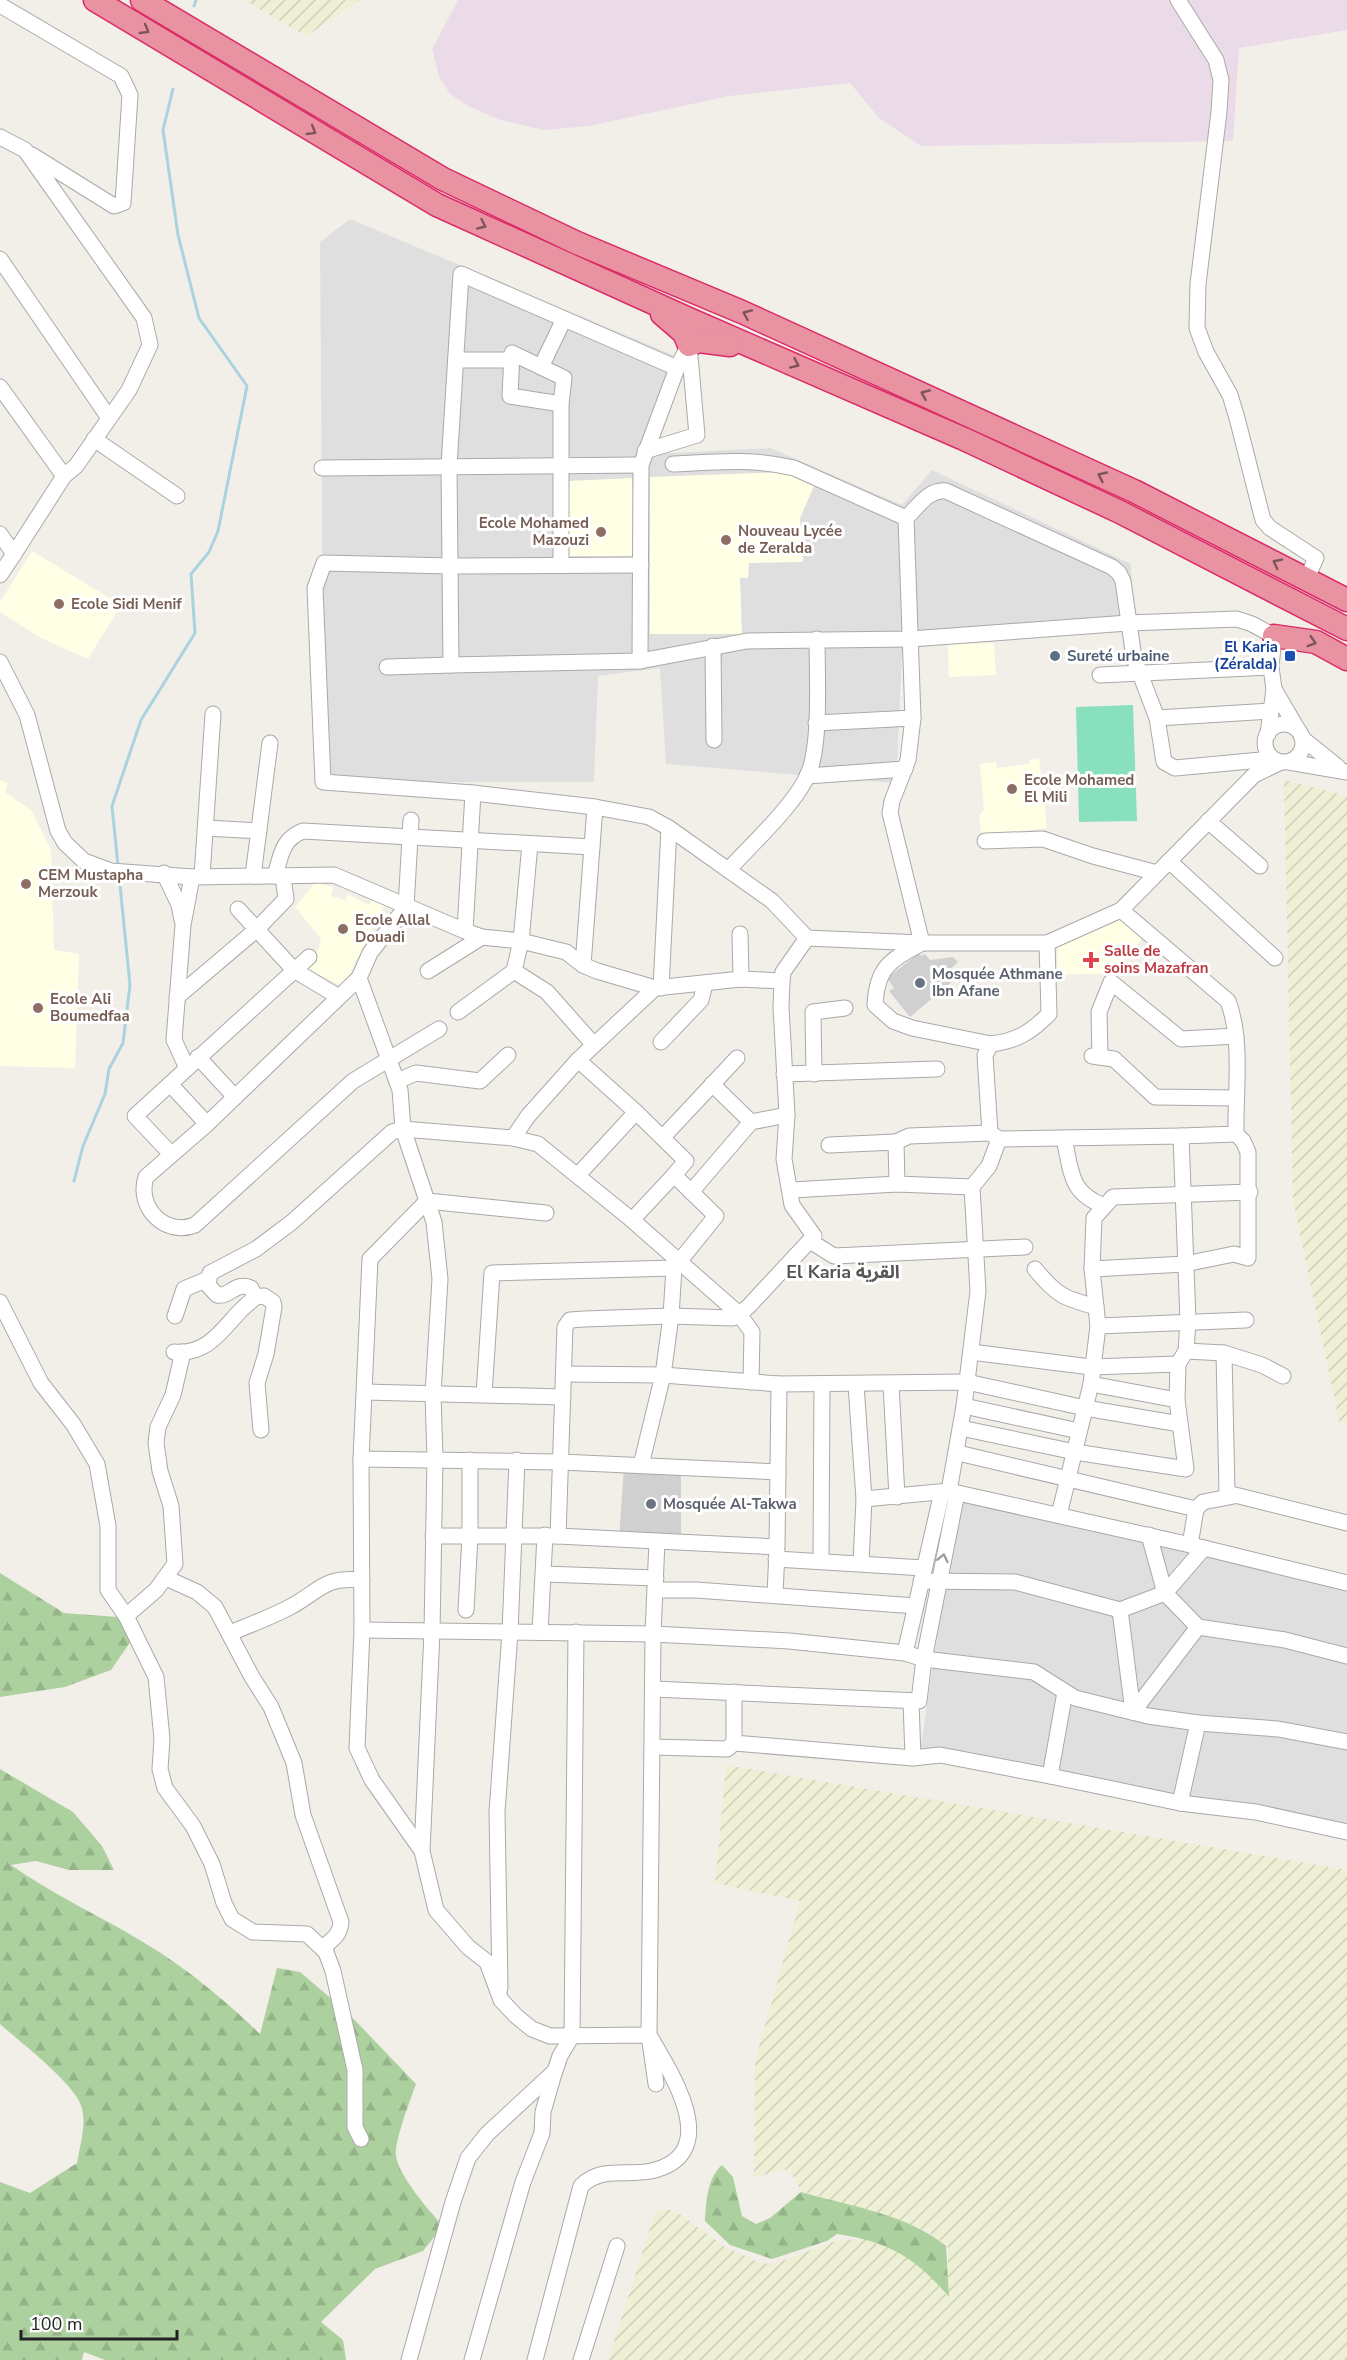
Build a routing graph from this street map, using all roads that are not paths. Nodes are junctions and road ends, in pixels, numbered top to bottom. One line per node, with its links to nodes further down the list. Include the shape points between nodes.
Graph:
1 (95, 0): 10 (highway, one-way to 10, via 437,205)
2 (142, 0): 36 (highway, one-way to 2, via 980,419 578,243 443,179)
3 (1178, 0): 36 (street, via 1216,60 1221,80 1198,284 1197,328 1238,417 1263,520 1316,558)
4 (0, 5): 7 (street, via 121,76 130,95 123,203 114,206)
5 (0, 137): 6 (street)
6 (25, 150): 7 (street); 8 (street)
7 (73, 180): 8 (street)
8 (48, 183): 20 (street, via 144,318 150,345 129,390)
9 (0, 259): 20 (street)
10 (637, 295): 12 (highway, via 677,326); 13 (highway)
11 (564, 319): 14 (street, via 461,274); 16 (street); 17 (street)
12 (689, 345): 13 (highway, via 710,341); 17 (street); 22 (street, via 697,435)
13 (771, 353): 39 (highway, one-way to 39, via 1120,512)
14 (456, 360): 15 (street); 25 (street)
15 (512, 360): 16 (street, via 512,353); 19 (street, via 510,396)
16 (541, 367): 19 (street, via 564,378)
17 (677, 368): 22 (street)
18 (0, 387): 27 (street)
19 (561, 404): 24 (street)
20 (109, 418): 21 (street)
21 (94, 439): 27 (street); 28 (street)
22 (643, 458): 24 (street); 33 (street)
23 (673, 464): 29 (street, via 756,461 795,468)
24 (561, 465): 25 (street); 32 (street)
25 (449, 466): 26 (street); 34 (street)
26 (322, 468)
27 (64, 476): 31 (street)
28 (177, 496)
29 (906, 518): 38 (street, via 930,494 946,491 1112,567 1123,581); 42 (street)
30 (0, 534): 31 (street)
31 (15, 554): 35 (street)
32 (561, 565): 33 (street); 34 (street)
33 (641, 565): 45 (street)
34 (452, 566): 47 (street); 69 (street, via 324,563 315,588 323,782)
35 (0, 576)
36 (1307, 578): 37 (highway)
37 (1347, 600)
38 (1128, 623): 40 (street, via 1237,619); 42 (street); 50 (street)
39 (1347, 630)
40 (1274, 636): 44 (highway, one-way to 44, via 1316,642); 49 (street)
41 (817, 639): 42 (street); 43 (street); 59 (street)
42 (911, 639): 57 (street)
43 (713, 646): 45 (street); 61 (street)
44 (1347, 659)
45 (640, 661): 47 (street)
46 (0, 662): 52 (street)
47 (451, 664): 48 (street)
48 (387, 667)
49 (1271, 667): 50 (street); 53 (street)
50 (1139, 672): 51 (street); 58 (street)
51 (1100, 675)
52 (9, 678): 54 (street); 84 (street, via 27,715 58,831 65,843 84,861 111,871)
53 (1274, 689): 55 (street); 60 (street)
54 (0, 693)
55 (1271, 711): 58 (street); 63 (street)
56 (213, 714): 73 (street)
57 (913, 718): 59 (street); 65 (street)
58 (1157, 718): 63 (street, via 1162,758 1171,767)
59 (816, 723): 68 (street)
60 (1300, 734): 63 (street, via 1293,727 1279,725); 64 (street, via 1299,755); 66 (street)
61 (714, 740)
62 (270, 742): 75 (street)
63 (1265, 748): 64 (street); 67 (street)
64 (1285, 762): 66 (street); 67 (street)
65 (904, 769): 68 (street); 99 (street, via 890,813)
66 (1346, 772)
67 (1254, 774): 72 (street)
68 (807, 776): 83 (street, via 800,790)
69 (473, 793): 70 (street); 77 (street)
70 (595, 807): 74 (street, via 649,817); 80 (street)
71 (411, 820): 76 (street)
72 (1208, 821): 81 (street); 82 (street)
73 (206, 828): 75 (street); 88 (street)
74 (669, 828): 83 (street); 111 (street)
75 (259, 831): 86 (street)
76 (411, 837): 77 (street); 87 (street, via 303,831 290,836 283,845); 89 (street)
77 (472, 841): 79 (street); 94 (street)
78 (985, 841): 85 (street, via 1043,839)
79 (530, 844): 80 (street); 98 (street)
80 (592, 847): 103 (street)
81 (1169, 861): 85 (street); 102 (street)
82 (1260, 866)
83 (728, 870): 97 (street, via 772,901)
84 (164, 873): 88 (street); 92 (street, via 179,905)
85 (1157, 873): 91 (street)
86 (253, 876): 87 (street); 88 (street)
87 (279, 876): 89 (street, via 334,875); 93 (street, via 286,899)
88 (197, 877): 92 (street)
89 (406, 907): 94 (street); 107 (street, via 369,953)
90 (238, 909): 93 (street)
91 (1121, 910): 100 (street); 117 (street, via 1228,1001)
92 (183, 925): 112 (street)
93 (256, 930): 104 (street); 112 (street)
94 (465, 931): 96 (street)
95 (740, 934): 108 (street)
96 (482, 937): 98 (street); 105 (street)
97 (807, 938): 99 (street); 109 (street, via 783,972)
98 (521, 941): 103 (street, via 566,952); 106 (street)
99 (922, 943): 100 (street); 119 (street, via 884,968 876,988 875,1005 892,1021 912,1028)
100 (1047, 943): 119 (street, via 1049,1014 1013,1042)
101 (309, 957): 104 (street)
102 (1275, 958)
103 (583, 964): 111 (street)
104 (294, 970): 113 (street); 122 (street)
105 (428, 971)
106 (514, 971): 115 (street); 120 (street, via 547,992)
107 (359, 978): 113 (street); 123 (street)
108 (741, 979): 109 (street); 110 (street)
109 (782, 981): 128 (street)
110 (705, 984): 111 (street); 118 (street, via 701,1000)
111 (658, 988): 120 (street)
112 (177, 997): 126 (street, via 174,1040)
113 (339, 997): 133 (street)
114 (845, 1008): 129 (street, via 813,1012)
115 (458, 1012)
116 (439, 1029): 123 (street)
117 (1236, 1036): 134 (street); 134 (street, via 1181,1040 1111,982 1099,1012 1096,1056 1114,1059 1155,1097)
118 (661, 1042)
119 (991, 1044): 142 (street, via 985,1055)
120 (594, 1045): 125 (street)
121 (508, 1055): 130 (street, via 480,1081 416,1073)
122 (198, 1057): 126 (street); 133 (street)
123 (389, 1057): 130 (street); 148 (street, via 353,1081 195,1225 185,1229 165,1225 144,1200 142,1188 146,1177)
124 (737, 1058): 132 (street)
125 (578, 1060): 135 (street); 144 (street)
126 (187, 1068): 131 (street)
127 (937, 1069): 129 (street)
128 (784, 1074): 129 (street); 136 (street)
129 (814, 1074)
130 (397, 1081): 139 (street)
131 (170, 1084): 138 (street); 148 (street, via 135,1116)
132 (712, 1084): 137 (street); 141 (street)
133 (235, 1096): 138 (street)
134 (1236, 1098): 140 (street)
135 (636, 1112): 141 (street); 149 (street)
136 (787, 1115): 137 (street); 153 (street, via 784,1159)
137 (751, 1122): 154 (street)
138 (207, 1124): 148 (street)
139 (404, 1129): 144 (street); 157 (street); 168 (street, via 392,1132 292,1222 256,1249 215,1269)
140 (1236, 1134): 143 (street); 155 (street, via 1248,1152)
141 (664, 1136): 150 (street, via 686,1161)
142 (995, 1136): 145 (street); 146 (street, via 909,1136); 152 (street, via 992,1161)
143 (1181, 1136): 145 (street); 156 (street)
144 (513, 1138): 149 (street, via 538,1144)
145 (1064, 1139): 158 (street, via 1077,1190)
146 (896, 1142): 147 (street); 151 (street)
147 (829, 1145)
148 (171, 1154)
149 (578, 1175): 160 (street)
150 (674, 1175): 154 (street); 160 (street)
151 (897, 1184): 152 (street); 153 (street)
152 (972, 1187): 163 (street)
153 (792, 1190): 161 (street, via 792,1205 814,1236)
154 (691, 1192): 164 (street, via 716,1216)
155 (1250, 1192): 156 (street); 165 (street, via 1248,1258 1234,1254)
156 (1182, 1194): 158 (street, via 1113,1197); 165 (street)
157 (428, 1201): 159 (street); 192 (street, via 370,1259); 193 (street, via 440,1279)
158 (1099, 1212): 167 (street)
159 (546, 1214)
160 (632, 1220): 164 (street)
161 (810, 1241): 163 (street, via 834,1256); 172 (street)
162 (1025, 1247): 163 (street)
163 (975, 1249): 178 (street, via 978,1291)
164 (676, 1264): 172 (street); 174 (street); 194 (street, via 492,1273)
165 (1185, 1264): 167 (street); 176 (street)
166 (1035, 1269): 171 (street, via 1064,1298)
167 (1092, 1269): 171 (street)
168 (208, 1279): 169 (street, via 208,1285 217,1294 227,1294 242,1285 251,1288); 173 (street, via 184,1288)
169 (255, 1297): 201 (street, via 267,1298 274,1307 257,1383); 232 (street, via 209,1343 195,1351 179,1352 173,1395 156,1436 160,1471 171,1506 174,1542 175,1564)
170 (0, 1302): 242 (street, via 41,1383 73,1424 97,1464 108,1526 108,1590)
171 (1096, 1307): 177 (street)
172 (739, 1314): 174 (street, via 732,1318); 185 (street, via 752,1332)
173 (176, 1316)
174 (671, 1316): 182 (street, via 570,1320 565,1327); 183 (street)
175 (1246, 1320): 176 (street)
176 (1188, 1321): 177 (street); 180 (street)
177 (1098, 1326): 181 (street)
178 (971, 1352): 181 (street); 186 (street)
179 (1224, 1353): 180 (street); 184 (street); 214 (street, via 1225,1484 1227,1493)
180 (1182, 1358): 181 (street); 196 (street)
181 (1091, 1367): 190 (street)
182 (564, 1374): 183 (street); 195 (street)
183 (663, 1375): 185 (street); 210 (street)
184 (1283, 1376)
185 (751, 1382): 187 (street)
186 (967, 1382): 189 (street); 197 (street); 198 (street)
187 (779, 1384): 188 (street); 211 (street)
188 (822, 1384): 191 (street); 228 (street)
189 (891, 1384): 191 (street); 215 (street)
190 (1091, 1384): 196 (street); 198 (street)
191 (856, 1385): 216 (street)
192 (365, 1392): 193 (street); 206 (street)
193 (433, 1394): 194 (street); 205 (street)
194 (484, 1394): 195 (street)
195 (563, 1397): 209 (street)
196 (1177, 1400): 199 (street)
197 (964, 1406): 200 (street); 202 (street)
198 (1085, 1408): 199 (street); 202 (street)
199 (1180, 1424): 203 (street, via 1186,1469)
200 (961, 1428): 203 (street); 204 (street)
201 (261, 1430)
202 (1079, 1431): 203 (street)
203 (1075, 1452): 212 (street)
204 (958, 1453): 212 (street); 213 (street)
205 (435, 1458): 206 (street); 207 (street); 222 (street)
206 (361, 1459): 233 (street)
207 (470, 1460): 208 (street); 223 (street)
208 (517, 1460): 209 (street); 224 (street)
209 (561, 1462): 210 (street); 220 (street)
210 (641, 1465): 211 (street)
211 (778, 1472): 227 (street)
212 (1068, 1479): 217 (street); 218 (street)
213 (949, 1492): 215 (street); 218 (street); 231 (street); 234 (street, one-way to 213)
214 (1234, 1496): 217 (street, via 1203,1502); 219 (street)
215 (897, 1497): 216 (street)
216 (864, 1498): 229 (street)
217 (1196, 1509): 226 (street)
218 (1059, 1515): 221 (street)
219 (1347, 1524)
220 (552, 1535): 224 (street); 225 (street); 230 (street)
221 (1149, 1535): 226 (street); 237 (street)
222 (433, 1536): 223 (street); 245 (street)
223 (470, 1536): 224 (street); 240 (street)
224 (515, 1536): 246 (street)
225 (657, 1541): 227 (street); 236 (street)
226 (1197, 1546): 235 (street); 237 (street)
227 (777, 1553): 228 (street); 238 (street)
228 (821, 1560): 229 (street)
229 (861, 1563): 231 (street)
230 (544, 1574): 236 (street); 247 (street)
231 (922, 1574): 234 (street); 239 (street)
232 (166, 1578): 242 (street); 249 (street, via 211,1601)
233 (362, 1580): 244 (street); 249 (street, via 331,1581 292,1606)
234 (938, 1582): 241 (street, via 1015,1582); 253 (street)
235 (1347, 1583)
236 (656, 1584): 238 (street); 250 (street)
237 (1165, 1593): 241 (street); 243 (street)
238 (775, 1595): 239 (street)
239 (916, 1606): 251 (street)
240 (466, 1610)
241 (1120, 1610): 258 (street)
242 (126, 1616): 268 (street, via 156,1677 162,1739 160,1770 165,1788 193,1826 219,1880 227,1911 253,1932 307,1934)
243 (1198, 1627): 252 (street); 258 (street)
244 (362, 1630): 245 (street); 267 (street, via 357,1748 372,1780)
245 (432, 1632): 246 (street); 267 (street)
246 (510, 1632): 247 (street); 269 (street, via 497,1812)
247 (540, 1632): 248 (street)
248 (576, 1632): 250 (street); 271 (street)
249 (230, 1633): 268 (street, via 271,1707 294,1763 303,1815 341,1922 336,1937)
250 (653, 1634): 251 (street, via 789,1641); 254 (street)
251 (906, 1653): 253 (street)
252 (1347, 1656)
253 (924, 1658): 256 (street, via 1034,1672); 257 (street, via 919,1701)
254 (654, 1689): 255 (street); 262 (street)
255 (734, 1692): 257 (street); 261 (street)
256 (1065, 1692): 258 (street); 264 (street)
257 (911, 1701): 263 (street)
258 (1133, 1712): 259 (street)
259 (1198, 1723): 260 (street, via 1278,1729); 265 (street)
260 (1347, 1742)
261 (734, 1743): 262 (street, via 727,1749); 263 (street)
262 (653, 1747): 270 (street)
263 (913, 1758): 264 (street, via 940,1755)
264 (1050, 1776): 265 (street)
265 (1180, 1803): 266 (street, via 1256,1812)
266 (1347, 1832)
267 (422, 1851): 269 (street, via 436,1910 468,1947 487,1962)
268 (323, 1948): 274 (street, via 333,1971 354,2064 355,2127)
269 (501, 2000): 271 (street, via 532,2030 550,2036)
270 (649, 2035): 271 (street); 273 (street); 278 (street, via 686,2106 689,2141 678,2159 651,2171 594,2175 581,2186)
271 (572, 2036): 272 (street)
272 (555, 2071): 276 (street, via 487,2134 468,2158); 277 (street, via 543,2112 542,2133)
273 (656, 2084)
274 (361, 2139)
275 (617, 2246): 279 (street)
276 (409, 2360)
277 (472, 2360)
278 (535, 2360)
279 (581, 2360)

